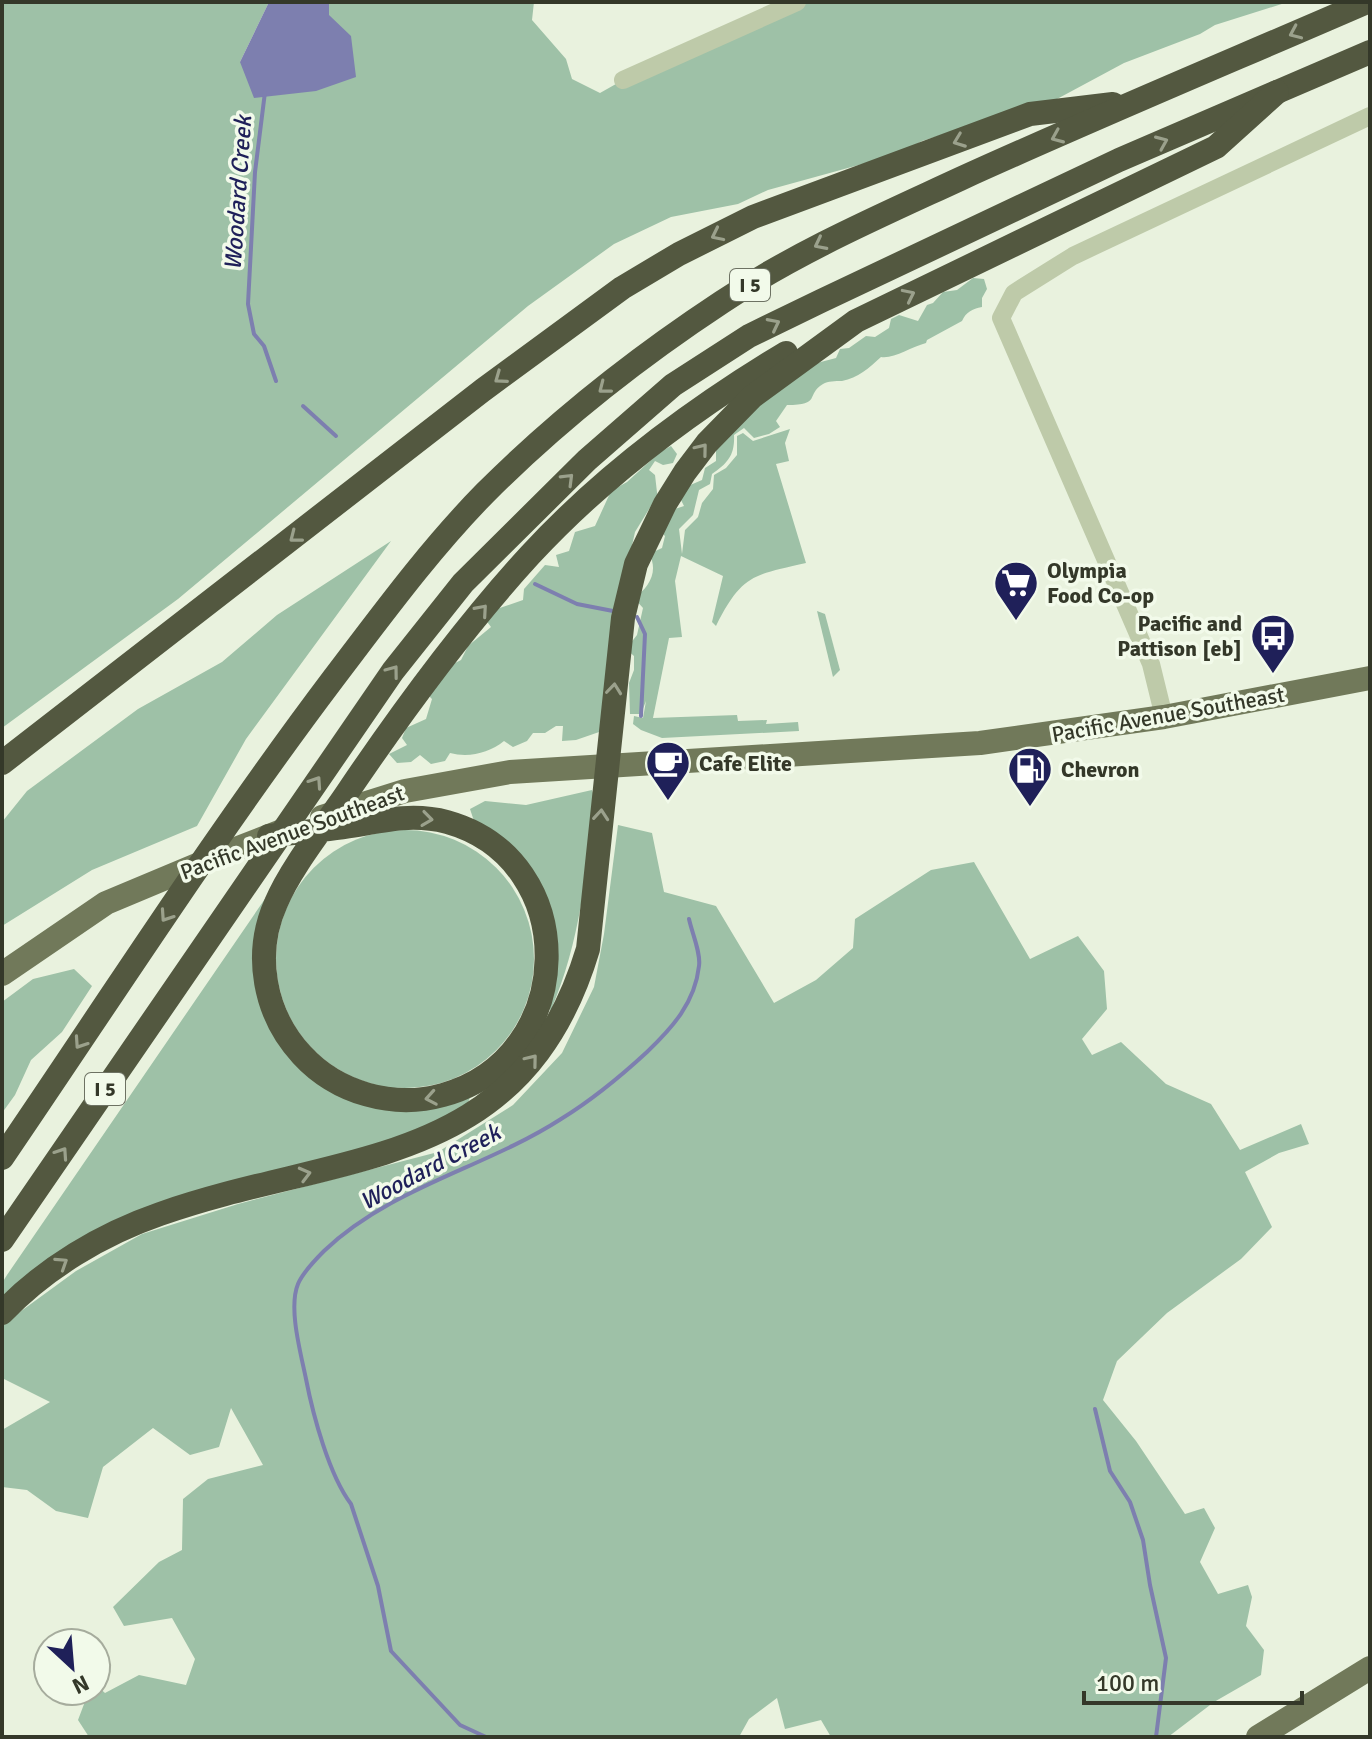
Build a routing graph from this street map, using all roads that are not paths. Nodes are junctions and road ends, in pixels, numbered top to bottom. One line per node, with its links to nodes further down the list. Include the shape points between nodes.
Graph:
1 (797, 2): 4 (street)
2 (1367, 2): 6 (highway, I 5, one-way to 6)
3 (1370, 52): 5 (highway, I 5)
4 (623, 80)
5 (1277, 92): 8 (highway, one-way to 5, via 1216,147); 16 (highway, I 5, one-way to 5, via 393,671 463,583 587,460 673,385 749,336 1119,160)
6 (1143, 100): 11 (highway, one-way to 11, via 1030,114 753,217 679,254 622,288 483,390); 15 (highway, I 5, one-way to 15, via 817,245 725,300 561,421 483,495 413,576 273,759)
7 (1370, 116): 10 (street, via 1073,256 1014,293 1001,318 1146,652)
8 (856, 321): 12 (highway, one-way to 8, via 628,592 665,504 707,443 752,397); 13 (highway, one-way to 8, via 359,825 389,818 419,817 482,838 511,862 537,903 548,955 538,1011 523,1040 497,1067 445,1095 397,1100 365,1094 322,1073 281,1026 268,994 266,933 277,900 293,874 384,738 471,622 532,553 586,501 729,388 800,344)
9 (1370, 678): 10 (main road, Pacific Avenue Southeast)
10 (1164, 717): 12 (main road, Pacific Avenue Southeast, via 945,747)
11 (2, 763)
12 (605, 766): 13 (main road, Pacific Avenue Southeast, via 510,772 438,784); 17 (highway, one-way to 12, via 64,1262 125,1228 184,1206 422,1140 475,1112 519,1075 554,1030 588,949)
13 (267, 837): 14 (main road, Pacific Avenue Southeast, via 106,903)
14 (2, 974)
15 (2, 1158)
16 (2, 1240)
17 (2, 1313)
18 (1370, 1668): 19 (main road)
19 (1258, 1737)

